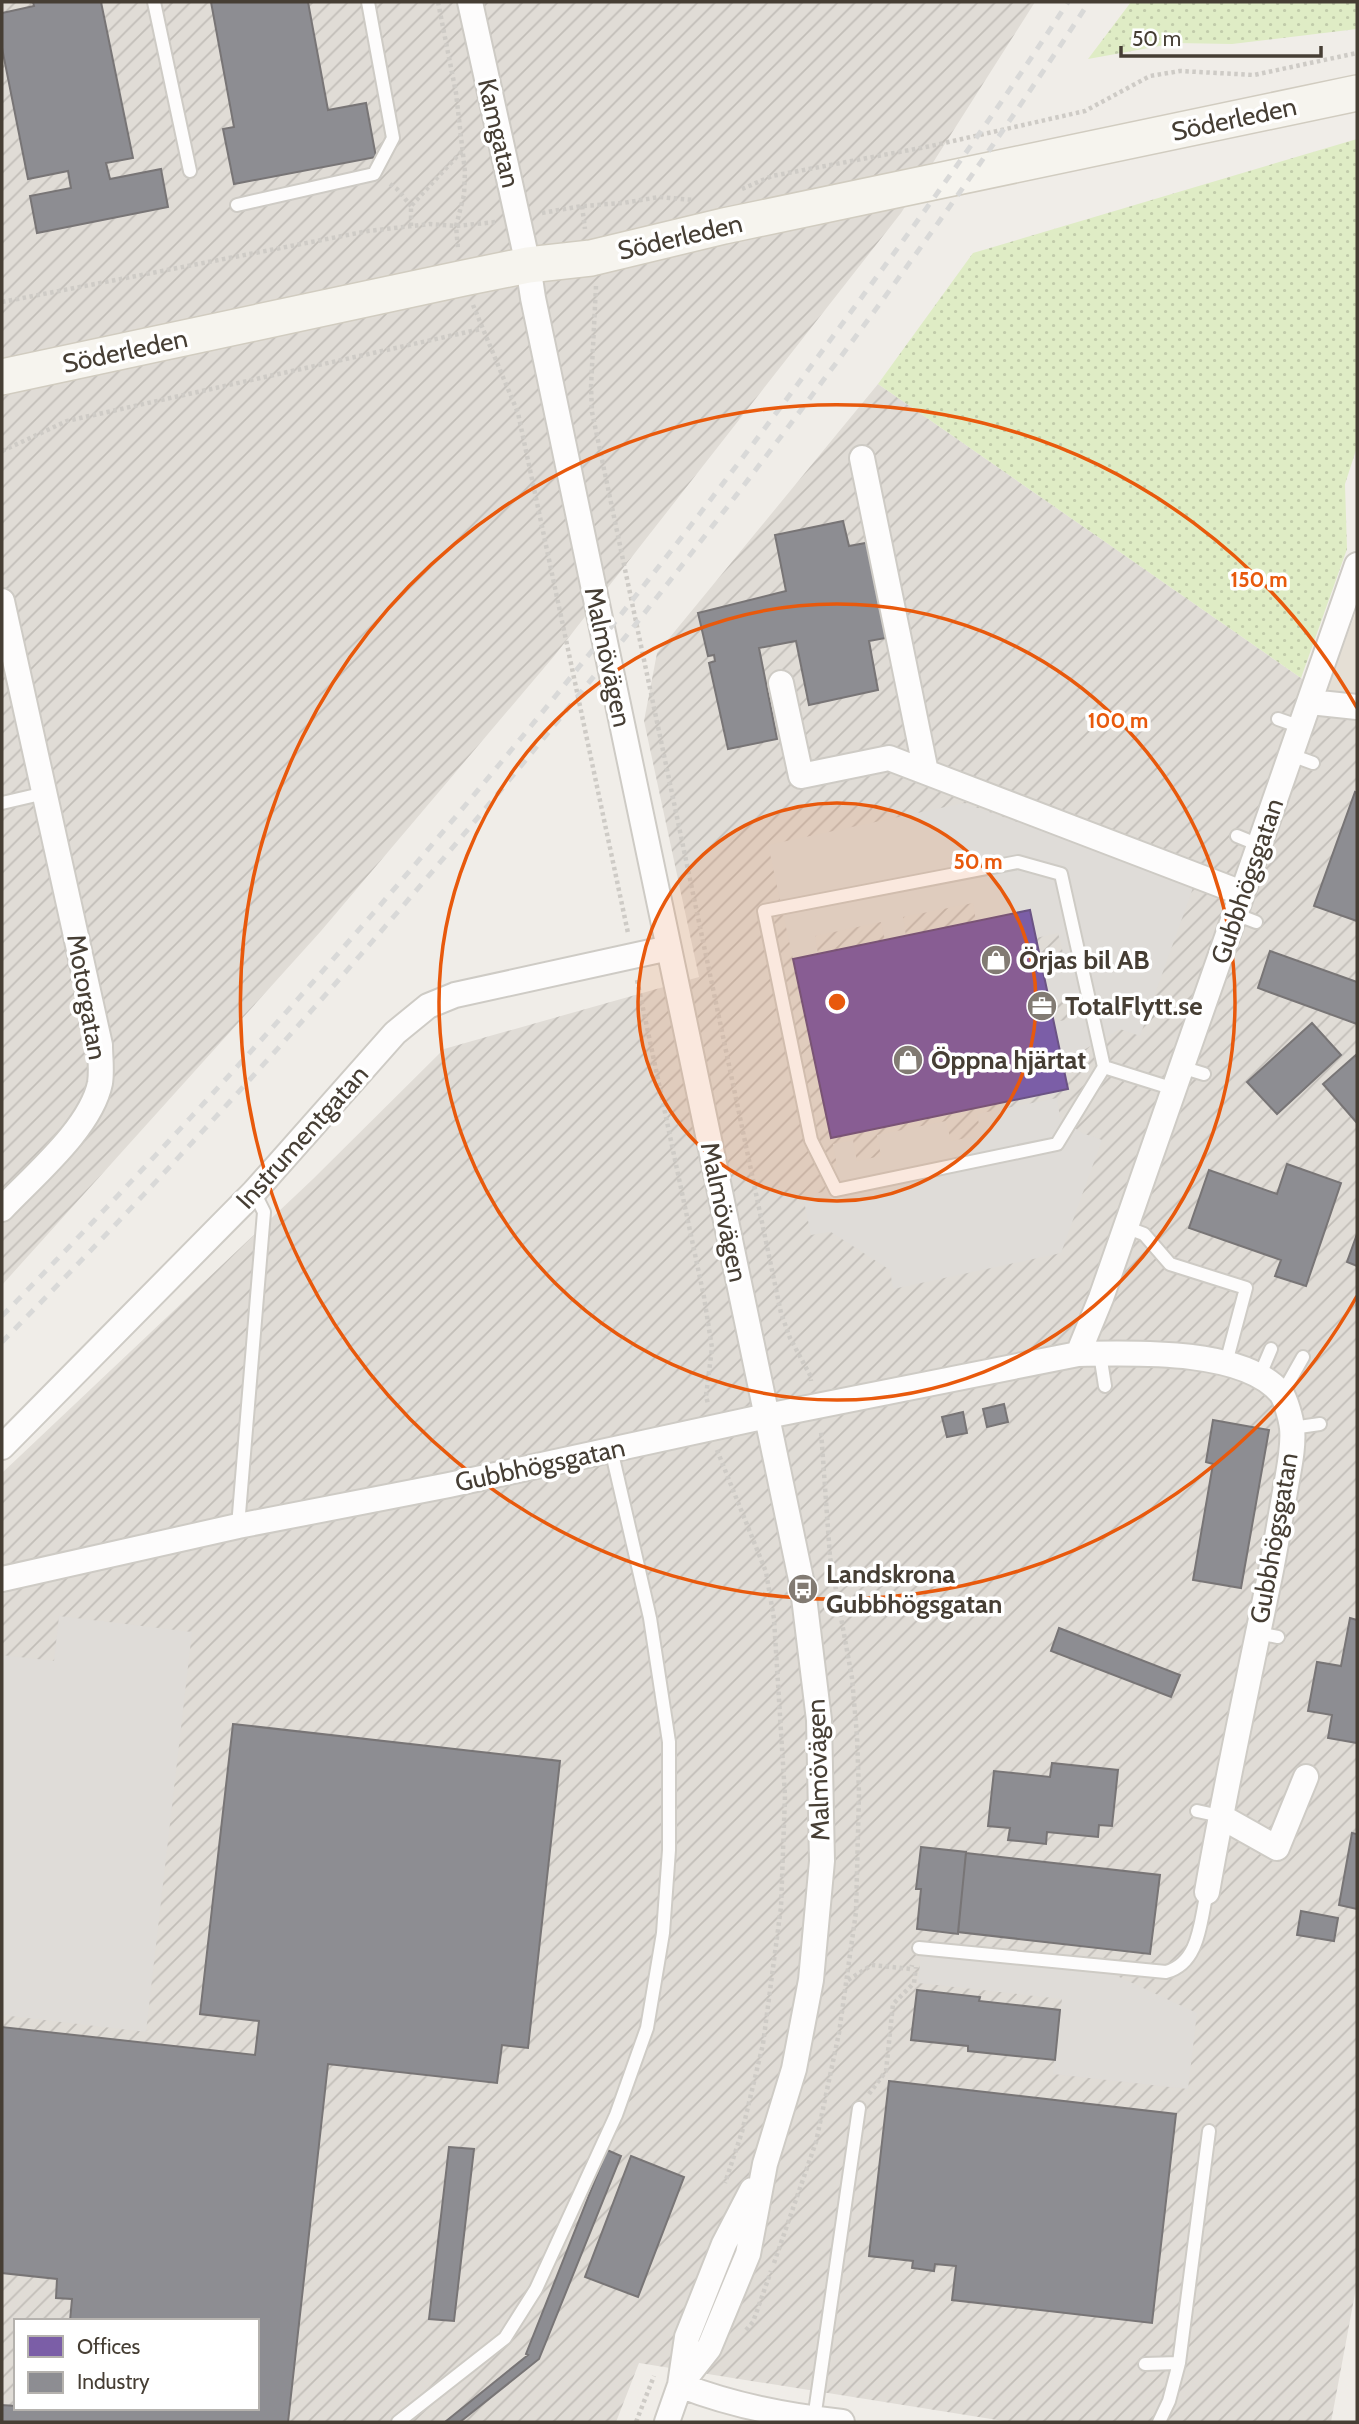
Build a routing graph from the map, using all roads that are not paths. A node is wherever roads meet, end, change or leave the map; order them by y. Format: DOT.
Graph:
graph roads {
  1 [pos="154,2"];
  2 [pos="368,2"];
  3 [pos="470,2"];
  4 [pos="1357,93"];
  5 [pos="190,171"];
  6 [pos="237,205"];
  7 [pos="528,265"];
  8 [pos="2,377"];
  9 [pos="862,458"];
  10 [pos="1357,565"];
  11 [pos="2,601"];
  12 [pos="781,683"];
  13 [pos="1310,702"];
  14 [pos="1357,707"];
  15 [pos="926,772"];
  16 [pos="45,793"];
  17 [pos="2,803"];
  18 [pos="1244,910"];
  19 [pos="669,948"];
  20 [pos="1104,1067"];
  21 [pos="1186,1077"];
  22 [pos="254,1192"];
  23 [pos="2,1209"];
  24 [pos="1125,1227"];
  25 [pos="1271,1349"];
  26 [pos="1089,1354"];
  27 [pos="1303,1357"];
  28 [pos="1226,1363"];
  29 [pos="1259,1377"];
  30 [pos="1105,1386"];
  31 [pos="1282,1394"];
  32 [pos="767,1416"];
  33 [pos="1320,1424"];
  34 [pos="1292,1428"];
  35 [pos="2,1447"];
  36 [pos="611,1449"];
  37 [pos="238,1526"];
  38 [pos="2,1579"];
  39 [pos="1306,1777"];
  40 [pos="1209,1813"];
  41 [pos="1207,1892"];
  42 [pos="919,1948"];
  43 [pos="859,2108"];
  44 [pos="1209,2131"];
  45 [pos="1179,2363"];
  46 [pos="1145,2364"];
  47 [pos="680,2385"];
  48 [pos="814,2419"];
  49 [pos="398,2422"];
  50 [pos="667,2422"];
  51 [pos="842,2422"];
  52 [pos="1159,2422"];
  1 -- 5 [label="lane"];
  2 -- 6 [label="lane"];
  3 -- 7 [label="street, Kamgatan"];
  4 -- 7 [label="street, Söderleden"];
  7 -- 8 [label="street, Söderleden"];
  7 -- 19 [label="street, Malmövägen"];
  9 -- 15 [label="street"];
  10 -- 13 [label="street, Gubbhögsgatan"];
  11 -- 16 [label="street, Motorgatan"];
  12 -- 15 [label="street"];
  13 -- 14 [label="street"];
  13 -- 18 [label="street, Gubbhögsgatan"];
  15 -- 18 [label="street"];
  16 -- 17 [label="lane"];
  16 -- 23 [label="street, Motorgatan"];
  18 -- 21 [label="street, Gubbhögsgatan"];
  19 -- 22 [label="street, Instrumentgatan"];
  19 -- 32 [label="street, Malmövägen"];
  20 -- 20 [label="lane"];
  20 -- 21 [label="lane"];
  21 -- 24 [label="street, Gubbhögsgatan"];
  22 -- 35 [label="street, Instrumentgatan"];
  22 -- 37 [label="lane"];
  24 -- 26 [label="street, Gubbhögsgatan"];
  24 -- 28 [label="lane"];
  25 -- 29 [label="lane"];
  26 -- 28 [label="street, Gubbhögsgatan"];
  26 -- 30 [label="lane"];
  26 -- 32 [label="street, Gubbhögsgatan"];
  27 -- 31 [label="lane"];
  28 -- 29 [label="street, Gubbhögsgatan"];
  29 -- 31 [label="street, Gubbhögsgatan"];
  31 -- 34 [label="street, Gubbhögsgatan"];
  32 -- 36 [label="street, Gubbhögsgatan"];
  32 -- 47 [label="street, Malmövägen"];
  33 -- 34 [label="lane"];
  34 -- 40 [label="street, Gubbhögsgatan"];
  36 -- 37 [label="street, Gubbhögsgatan"];
  36 -- 49 [label="lane"];
  37 -- 38 [label="street, Gubbhögsgatan"];
  39 -- 40 [label="street"];
  40 -- 41 [label="street, Gubbhögsgatan"];
  41 -- 42 [label="lane"];
  43 -- 48 [label="lane"];
  44 -- 45 [label="lane"];
  45 -- 46 [label="lane"];
  45 -- 52 [label="lane"];
  47 -- 48 [label="street"];
  47 -- 50 [label="street, Malmövägen"];
  48 -- 51 [label="street"];
}
